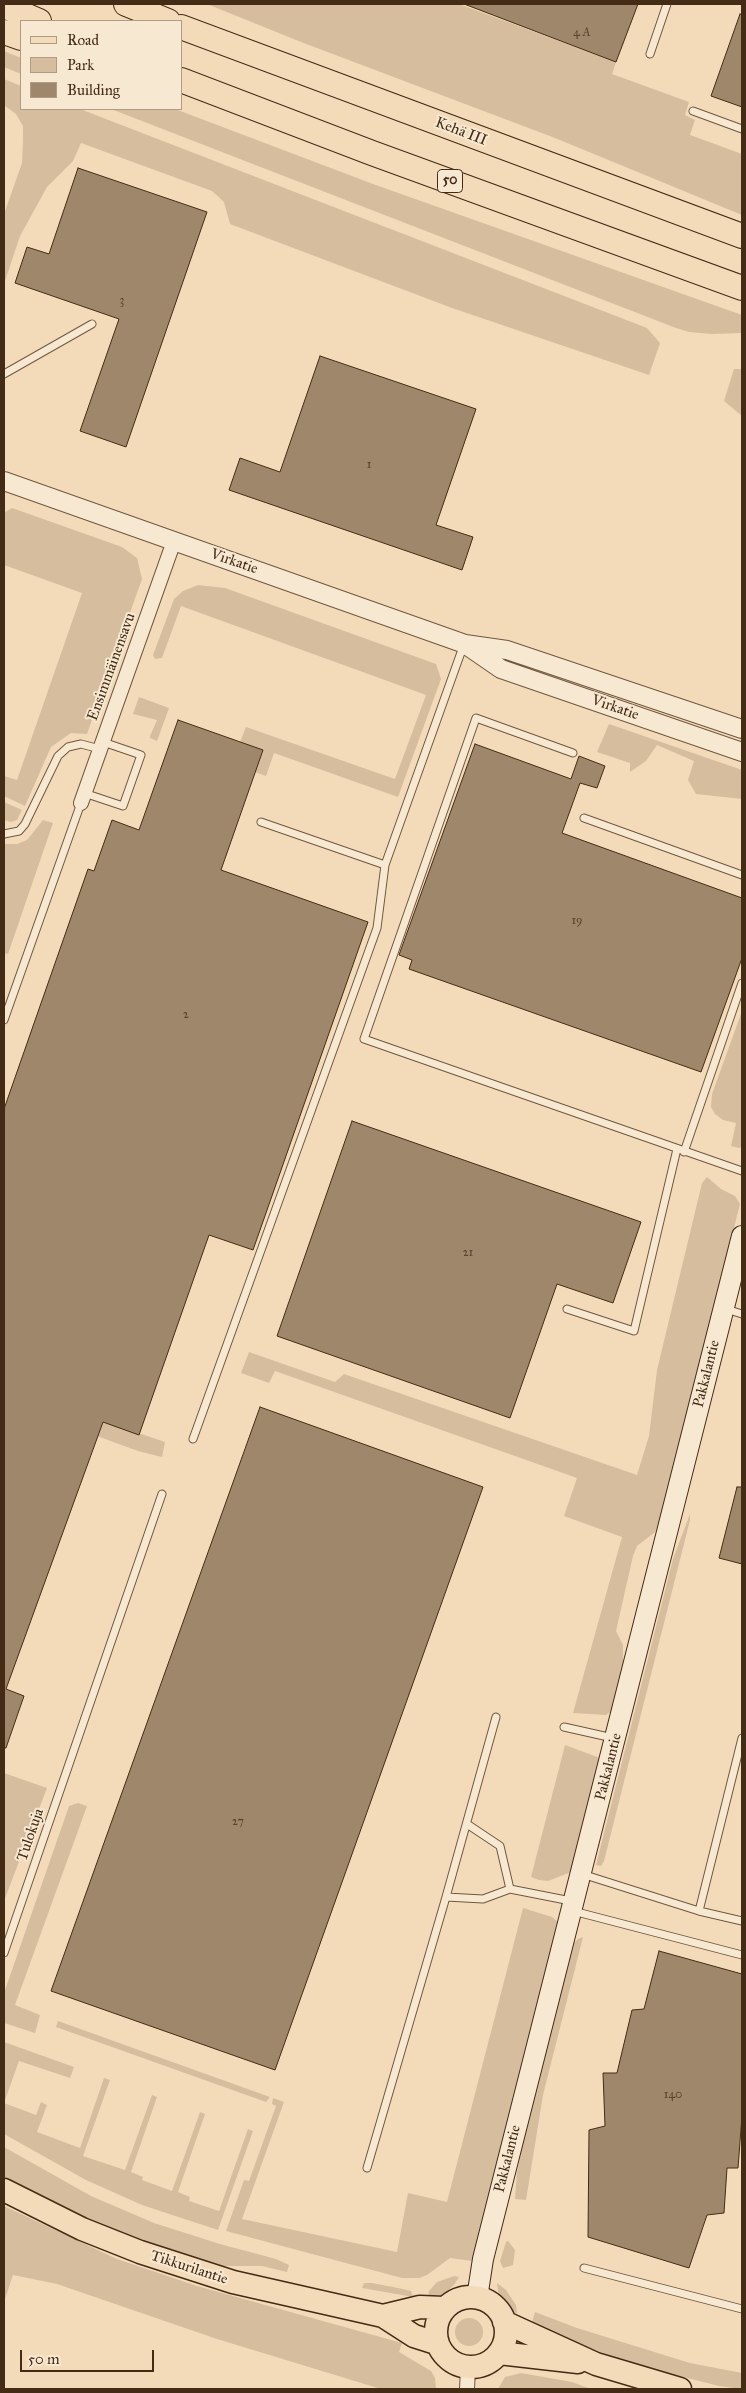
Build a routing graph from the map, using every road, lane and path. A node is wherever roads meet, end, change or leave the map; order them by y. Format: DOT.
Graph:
graph roads {
  1 [pos="126,4"];
  2 [pos="667,4"];
  3 [pos="4,6"];
  4 [pos="37,20"];
  5 [pos="166,20"];
  6 [pos="182,27"];
  7 [pos="4,32"];
  8 [pos="20,38"];
  9 [pos="650,54"];
  10 [pos="182,80"];
  11 [pos="692,111"];
  12 [pos="742,129"];
  13 [pos="742,236"];
  14 [pos="742,288"];
  15 [pos="92,324"];
  16 [pos="4,374"];
  17 [pos="4,482"];
  18 [pos="174,542"];
  19 [pos="464,644"];
  20 [pos="742,729"];
  21 [pos="101,745"];
  22 [pos="742,752"];
  23 [pos="573,753"];
  24 [pos="82,798"];
  25 [pos="584,818"];
  26 [pos="261,822"];
  27 [pos="4,834"];
  28 [pos="385,865"];
  29 [pos="742,875"];
  30 [pos="742,983"];
  31 [pos="4,1020"];
  32 [pos="681,1150"];
  33 [pos="742,1171"];
  34 [pos="742,1236"];
  35 [pos="567,1308"];
  36 [pos="733,1311"];
  37 [pos="193,1438"];
  38 [pos="162,1494"];
  39 [pos="496,1717"];
  40 [pos="564,1726"];
  41 [pos="742,1738"];
  42 [pos="616,1739"];
  43 [pos="466,1824"];
  44 [pos="581,1874"];
  45 [pos="510,1889"];
  46 [pos="446,1897"];
  47 [pos="573,1906"];
  48 [pos="699,1911"];
  49 [pos="742,1921"];
  50 [pos="4,1953"];
  51 [pos="742,1955"];
  52 [pos="366,2168"];
  53 [pos="4,2190"];
  54 [pos="584,2268"];
  55 [pos="477,2298"];
  56 [pos="444,2308"];
  57 [pos="742,2309"];
  58 [pos="383,2316"];
  59 [pos="504,2322"];
  60 [pos="436,2342"];
  61 [pos="499,2354"];
  62 [pos="596,2364"];
  63 [pos="467,2379"];
  64 [pos="680,2389"];
  1 -- 5 [label="highway"];
  2 -- 9 [label="lane"];
  3 -- 4 [label="highway"];
  6 -- 13 [label="highway, Kehä III"];
  7 -- 8 [label="highway"];
  10 -- 14 [label="highway, 50"];
  11 -- 12 [label="lane"];
  15 -- 16 [label="lane"];
  17 -- 18 [label="street, Virkatie"];
  18 -- 19 [label="street, Virkatie"];
  18 -- 21 [label="street, Ensimmäinensavu"];
  19 -- 20 [label="street, Virkatie"];
  19 -- 22 [label="street, Virkatie"];
  19 -- 28 [label="lane"];
  21 -- 24 [label="street, Ensimmäinensavu"];
  21 -- 24 [label="lane"];
  21 -- 27 [label="lane"];
  23 -- 32 [label="lane"];
  24 -- 31 [label="lane"];
  25 -- 29 [label="lane"];
  26 -- 28 [label="lane"];
  28 -- 37 [label="lane"];
  30 -- 32 [label="lane"];
  32 -- 33 [label="lane"];
  32 -- 35 [label="lane"];
  34 -- 36 [label="main road, Pakkalantie"];
  36 -- 42 [label="main road, Pakkalantie"];
  38 -- 50 [label="lane, Tulokuja"];
  39 -- 43 [label="lane"];
  40 -- 42 [label="lane"];
  41 -- 48 [label="lane"];
  42 -- 44 [label="main road, Pakkalantie"];
  43 -- 45 [label="lane"];
  43 -- 46 [label="lane"];
  44 -- 47 [label="main road, Pakkalantie"];
  44 -- 48 [label="lane"];
  45 -- 46 [label="lane"];
  45 -- 47 [label="lane"];
  46 -- 52 [label="lane"];
  47 -- 51 [label="lane"];
  47 -- 55 [label="main road, Pakkalantie"];
  48 -- 49 [label="lane"];
  53 -- 58 [label="main road, Tikkurilantie"];
  54 -- 57 [label="lane"];
  55 -- 56 [label="main road"];
  55 -- 59 [label="main road"];
  56 -- 58 [label="main road, Tikkurilantie"];
  56 -- 60 [label="main road"];
  58 -- 60 [label="main road, Tikkurilantie"];
  59 -- 61 [label="main road"];
  59 -- 62 [label="main road"];
  60 -- 63 [label="main road"];
  61 -- 62 [label="main road"];
  61 -- 63 [label="main road"];
  62 -- 64 [label="main road"];
}
